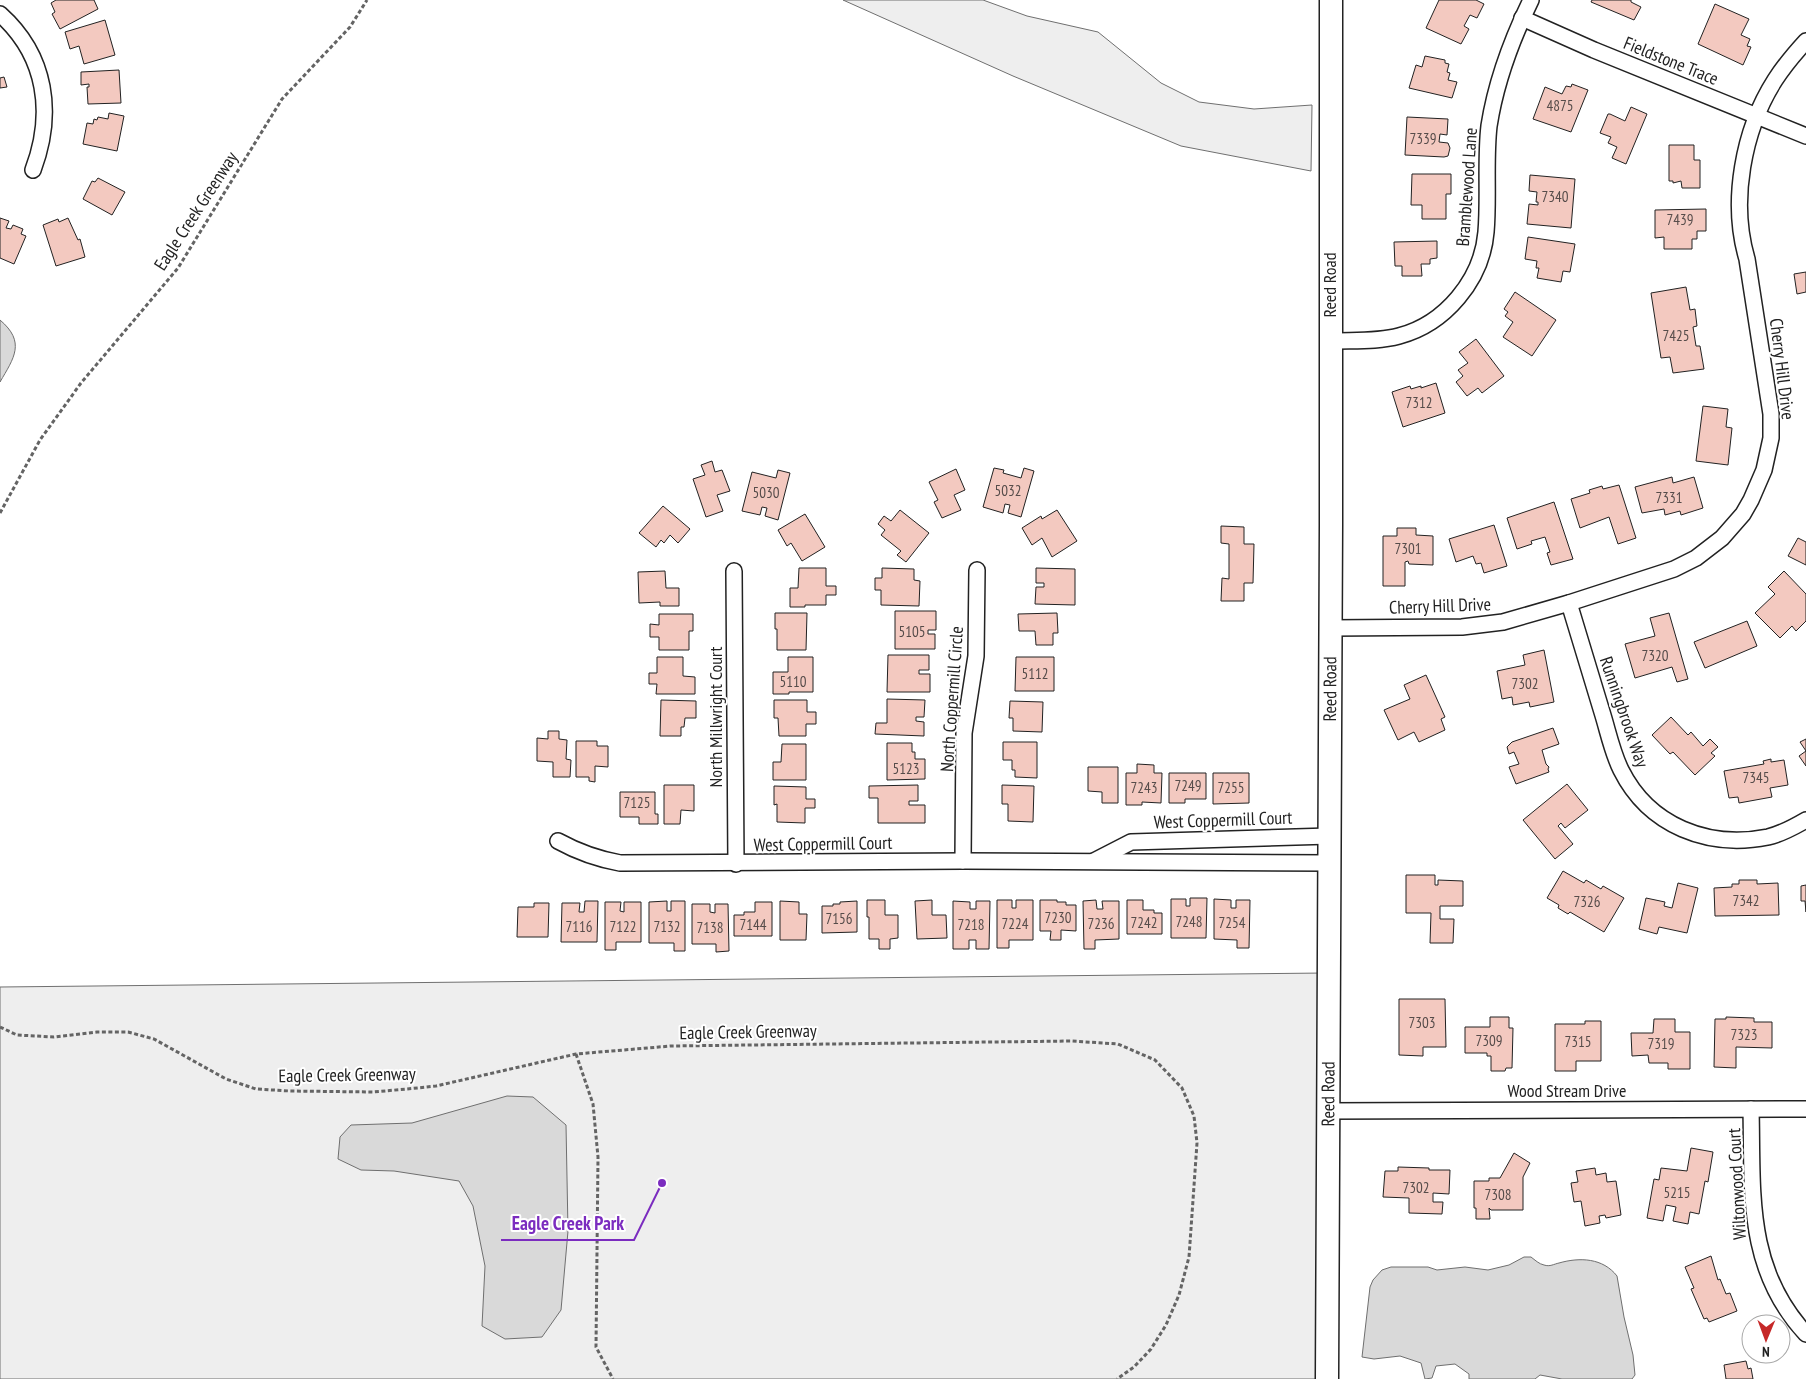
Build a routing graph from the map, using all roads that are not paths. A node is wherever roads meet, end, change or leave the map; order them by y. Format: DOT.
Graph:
graph roads {
  1 [pos="3,0"];
  2 [pos="1330,0"];
  3 [pos="1531,0"];
  4 [pos="0,4"];
  5 [pos="0,14"];
  6 [pos="1522,18"];
  7 [pos="1806,41"];
  8 [pos="1756,116"];
  9 [pos="1806,136"];
  10 [pos="33,170"];
  11 [pos="1331,341"];
  12 [pos="977,570"];
  13 [pos="734,571"];
  14 [pos="1569,603"];
  15 [pos="1331,628"];
  16 [pos="1806,820"];
  17 [pos="1330,836"];
  18 [pos="558,841"];
  19 [pos="963,862"];
  20 [pos="1092,862"];
  21 [pos="1330,863"];
  22 [pos="736,864"];
  23 [pos="1751,1109"];
  24 [pos="1806,1109"];
  25 [pos="1328,1111"];
  26 [pos="1806,1334"];
  27 [pos="1327,1379"];
  1 -- 4 [label="street"];
  2 -- 11 [label="main road, Reed Road"];
  3 -- 6 [label="street, Bramblewood Lane"];
  5 -- 10 [label="street"];
  6 -- 8 [label="street, Fieldstone Trace"];
  6 -- 11 [label="street, Bramblewood Lane"];
  7 -- 8 [label="street, Cherry Hill Drive"];
  8 -- 9 [label="street, Fieldstone Trace"];
  8 -- 14 [label="street, Cherry Hill Drive"];
  11 -- 15 [label="main road, Reed Road"];
  12 -- 19 [label="street, North Coppermill Circle"];
  13 -- 22 [label="street, North Millwright Court"];
  14 -- 15 [label="street, Cherry Hill Drive"];
  14 -- 16 [label="street, Runningbrook Way"];
  15 -- 17 [label="main road, Reed Road"];
  17 -- 20 [label="street, West Coppermill Court"];
  17 -- 21 [label="main road, Reed Road"];
  18 -- 22 [label="street, West Coppermill Court"];
  19 -- 20 [label="street, West Coppermill Court"];
  19 -- 22 [label="street, West Coppermill Court"];
  20 -- 21 [label="street, West Coppermill Court"];
  21 -- 25 [label="main road, Reed Road"];
  23 -- 24 [label="street, Wood Stream Drive"];
  23 -- 25 [label="street, Wood Stream Drive"];
  23 -- 26 [label="street, Wiltonwood Court"];
  25 -- 27 [label="main road, Reed Road"];
}
